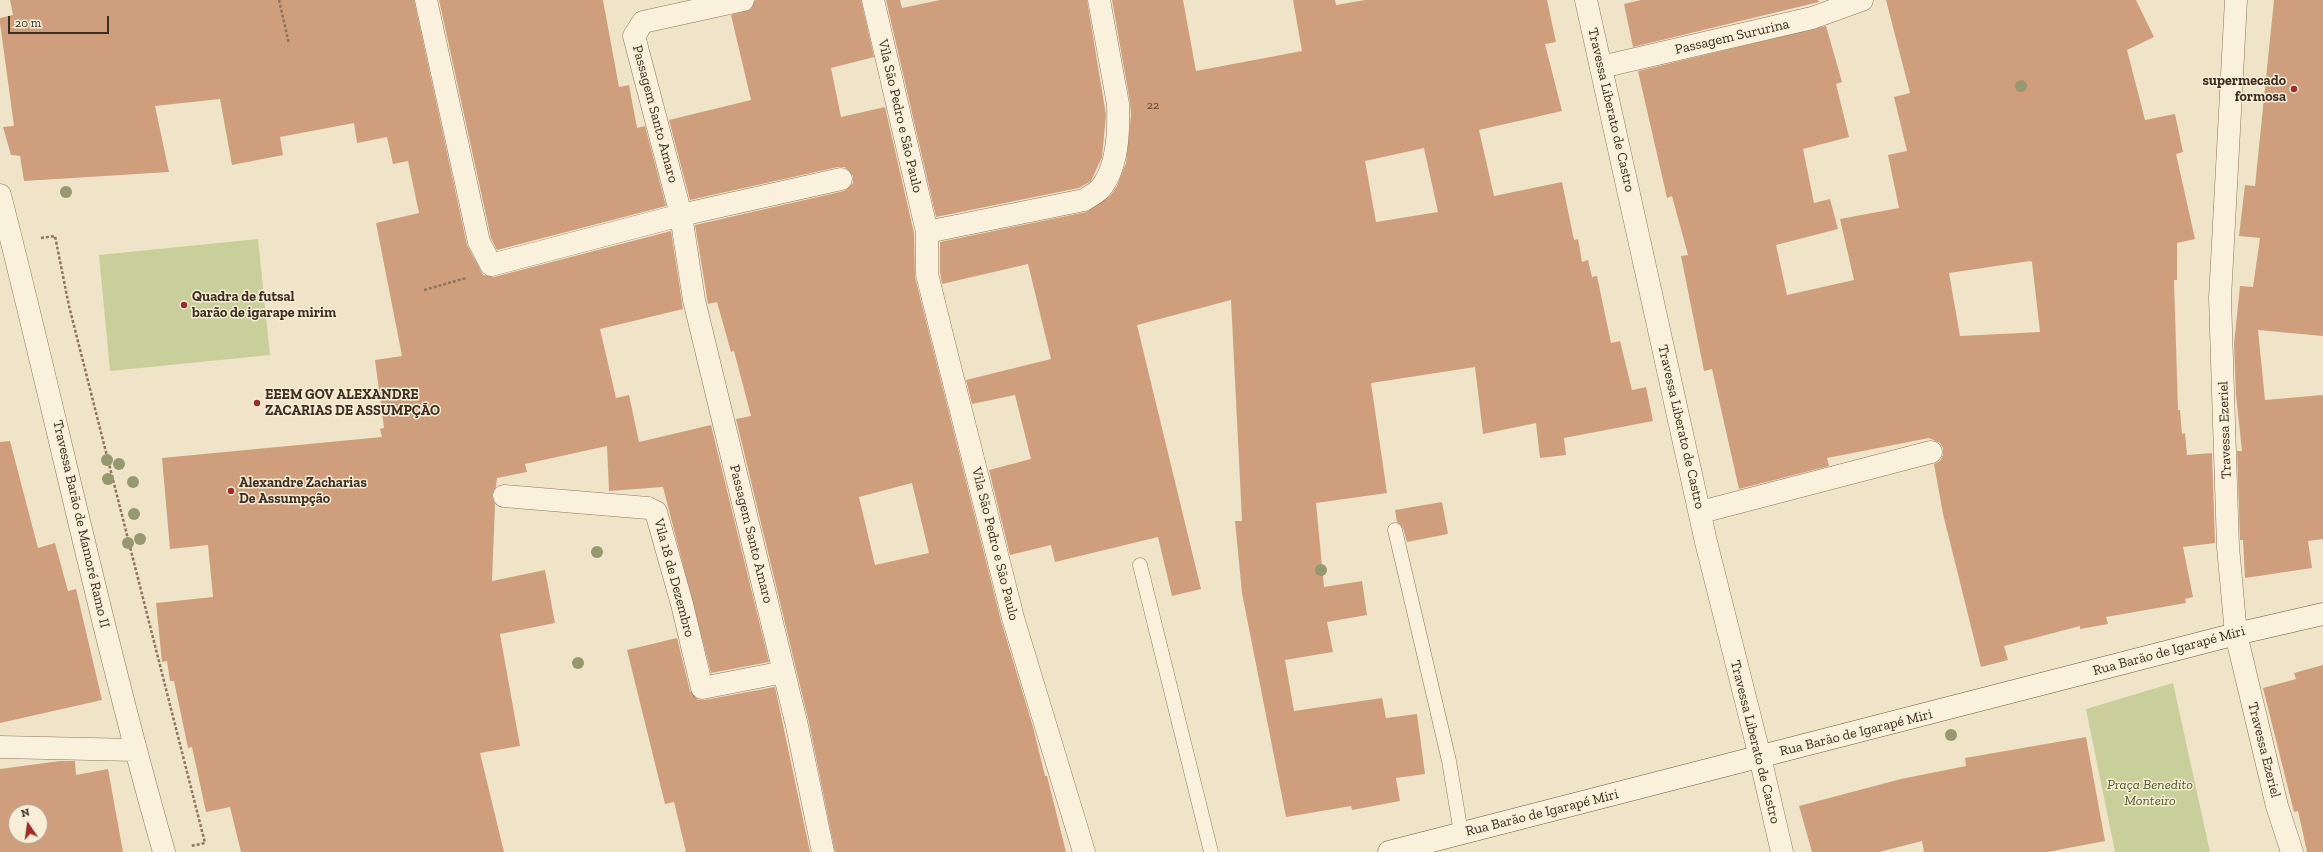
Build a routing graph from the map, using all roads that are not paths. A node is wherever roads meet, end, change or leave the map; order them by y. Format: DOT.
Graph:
graph roads {
  1 [pos="426,0"];
  2 [pos="743,0"];
  3 [pos="873,0"];
  4 [pos="1099,0"];
  5 [pos="1586,0"];
  6 [pos="1862,0"];
  7 [pos="2236,0"];
  8 [pos="1601,67"];
  9 [pos="841,179"];
  10 [pos="0,195"];
  11 [pos="681,215"];
  12 [pos="927,232"];
  13 [pos="1931,452"];
  14 [pos="504,496"];
  15 [pos="1701,512"];
  16 [pos="1394,530"];
  17 [pos="1140,565"];
  18 [pos="2323,614"];
  19 [pos="2236,634"];
  20 [pos="784,672"];
  21 [pos="0,747"];
  22 [pos="135,750"];
  23 [pos="1760,757"];
  24 [pos="1460,833"];
  25 [pos="175,850"];
  26 [pos="823,852"];
  27 [pos="1084,852"];
  28 [pos="1211,852"];
  29 [pos="1389,852"];
  30 [pos="1782,852"];
  31 [pos="2292,852"];
  1 -- 11 [label="street"];
  2 -- 11 [label="street, Passagem Santo Amaro"];
  3 -- 12 [label="street, Vila São Pedro e São Paulo"];
  4 -- 12 [label="street"];
  5 -- 8 [label="street, Travessa Liberato de Castro"];
  6 -- 8 [label="street, Passagem Sururina"];
  7 -- 19 [label="street, Travessa Ezeriel"];
  8 -- 15 [label="street, Travessa Liberato de Castro"];
  9 -- 11 [label="street"];
  10 -- 22 [label="street, Travessa Barão de Mamoré Ramo II"];
  11 -- 20 [label="street, Passagem Santo Amaro"];
  12 -- 27 [label="street, Vila São Pedro e São Paulo"];
  13 -- 15 [label="street"];
  14 -- 20 [label="street, Vila 18 de Dezembro"];
  15 -- 23 [label="street, Travessa Liberato de Castro"];
  16 -- 24 [label="lane"];
  17 -- 28 [label="lane"];
  18 -- 19 [label="street, Rua Barão de Igarapé Miri"];
  19 -- 23 [label="street, Rua Barão de Igarapé Miri"];
  19 -- 31 [label="street, Travessa Ezeriel"];
  20 -- 26 [label="street, Passagem Santo Amaro"];
  21 -- 22 [label="street"];
  22 -- 25 [label="street, Travessa Barão de Mamoré Ramo II"];
  23 -- 24 [label="street, Rua Barão de Igarapé Miri"];
  23 -- 30 [label="street, Travessa Liberato de Castro"];
  24 -- 29 [label="street, Rua Barão de Igarapé Miri"];
}
